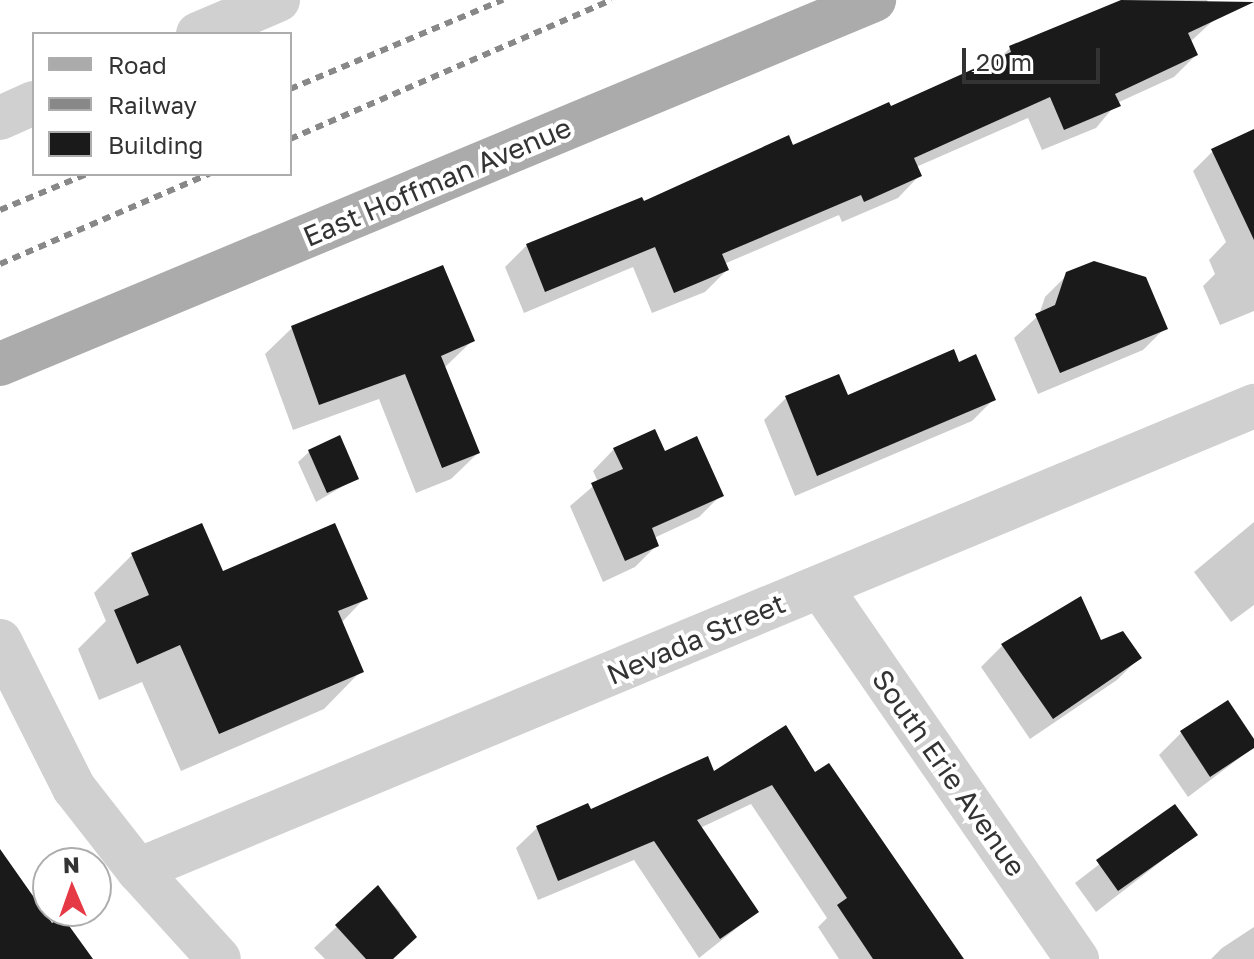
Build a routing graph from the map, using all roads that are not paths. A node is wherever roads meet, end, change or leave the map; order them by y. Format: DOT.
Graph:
graph roads {
  1 [pos="874,0"];
  2 [pos="259,3"];
  3 [pos="202,32"];
  4 [pos="32,104"];
  5 [pos="0,118"];
  6 [pos="0,364"];
  7 [pos="1254,406"];
  8 [pos="821,588"];
  9 [pos="0,641"];
  10 [pos="138,870"];
  11 [pos="219,959"];
  12 [pos="1077,959"];
  1 -- 6 [label="main road, East Hoffman Avenue"];
  2 -- 3 [label="street"];
  4 -- 5 [label="street"];
  7 -- 8 [label="street, Nevada Street"];
  8 -- 10 [label="street, Nevada Street"];
  8 -- 12 [label="street, South Erie Avenue"];
  9 -- 10 [label="street"];
  10 -- 11 [label="street"];
}
